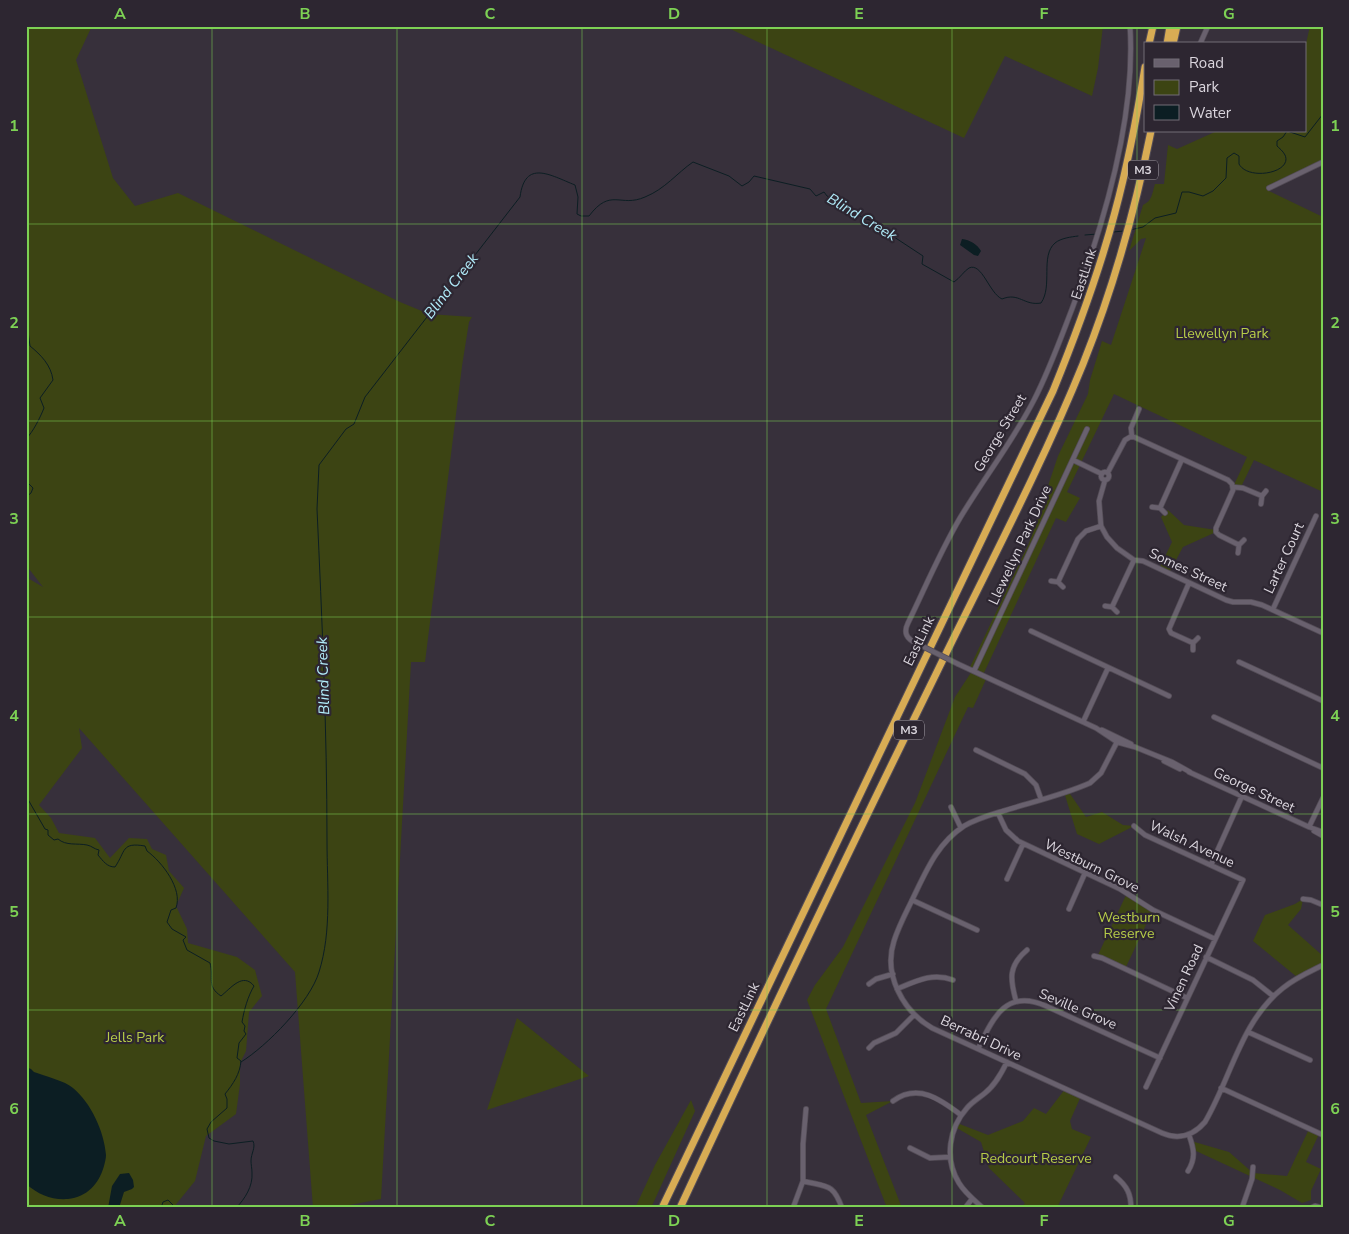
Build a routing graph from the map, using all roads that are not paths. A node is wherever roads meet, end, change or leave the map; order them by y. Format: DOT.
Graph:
graph roads {
  1 [pos="1130,26"];
  2 [pos="1148,26"];
  3 [pos="1152,26"];
  4 [pos="1170,26"];
  5 [pos="1177,26"];
  6 [pos="1208,26"];
  7 [pos="1148,42"];
  8 [pos="1148,42"];
  9 [pos="1167,42"];
  10 [pos="1173,42"];
  11 [pos="1201,42"];
  12 [pos="1144,72"];
  13 [pos="1151,132"];
  14 [pos="1323,162"];
  15 [pos="1269,188"];
  16 [pos="1139,409"];
  17 [pos="1087,429"];
  18 [pos="1132,437"];
  19 [pos="1182,459"];
  20 [pos="1073,460"];
  21 [pos="1108,472"];
  22 [pos="1102,474"];
  23 [pos="1105,480"];
  24 [pos="1233,487"];
  25 [pos="1266,491"];
  26 [pos="1262,496"];
  27 [pos="1261,504"];
  28 [pos="1152,507"];
  29 [pos="1160,508"];
  30 [pos="1165,513"];
  31 [pos="1316,516"];
  32 [pos="1101,526"];
  33 [pos="1244,540"];
  34 [pos="1239,544"];
  35 [pos="1238,553"];
  36 [pos="1134,560"];
  37 [pos="1051,581"];
  38 [pos="1058,582"];
  39 [pos="1189,583"];
  40 [pos="1063,587"];
  41 [pos="1105,606"];
  42 [pos="1112,607"];
  43 [pos="1273,609"];
  44 [pos="1117,612"];
  45 [pos="1031,631"];
  46 [pos="1323,633"];
  47 [pos="1198,638"];
  48 [pos="1193,643"];
  49 [pos="1193,650"];
  50 [pos="1239,662"];
  51 [pos="1108,668"];
  52 [pos="974,671"];
  53 [pos="1169,696"];
  54 [pos="1323,701"];
  55 [pos="1214,717"];
  56 [pos="1083,722"];
  57 [pos="1116,741"];
  58 [pos="976,750"];
  59 [pos="1323,768"];
  60 [pos="1242,796"];
  61 [pos="1323,798"];
  62 [pos="1041,799"];
  63 [pos="951,807"];
  64 [pos="998,813"];
  65 [pos="1134,826"];
  66 [pos="1309,827"];
  67 [pos="961,828"];
  68 [pos="1323,832"];
  69 [pos="1323,836"];
  70 [pos="1023,844"];
  71 [pos="1210,864"];
  72 [pos="1085,873"];
  73 [pos="1007,879"];
  74 [pos="1242,880"];
  75 [pos="1303,899"];
  76 [pos="912,900"];
  77 [pos="1323,905"];
  78 [pos="1069,909"];
  79 [pos="977,930"];
  80 [pos="1214,939"];
  81 [pos="1027,950"];
  82 [pos="1094,956"];
  83 [pos="1206,957"];
  84 [pos="1322,966"];
  85 [pos="893,974"];
  86 [pos="953,980"];
  87 [pos="869,984"];
  88 [pos="897,989"];
  89 [pos="1273,996"];
  90 [pos="1187,998"];
  91 [pos="1016,1001"];
  92 [pos="914,1015"];
  93 [pos="1248,1032"];
  94 [pos="869,1048"];
  95 [pos="978,1049"];
  96 [pos="1160,1058"];
  97 [pos="1310,1060"];
  98 [pos="1007,1062"];
  99 [pos="1146,1087"];
  100 [pos="1221,1088"];
  101 [pos="892,1101"];
  102 [pos="806,1108"];
  103 [pos="961,1115"];
  104 [pos="1189,1135"];
  105 [pos="1323,1135"];
  106 [pos="910,1148"];
  107 [pos="950,1158"];
  108 [pos="1253,1167"];
  109 [pos="1188,1171"];
  110 [pos="1116,1177"];
  111 [pos="803,1181"];
  112 [pos="972,1199"];
  113 [pos="1311,1200"];
  114 [pos="1312,1207"];
  115 [pos="662,1208"];
  116 [pos="680,1208"];
  117 [pos="794,1208"];
  118 [pos="842,1208"];
  119 [pos="965,1208"];
  120 [pos="983,1208"];
  121 [pos="1131,1208"];
  122 [pos="1242,1208"];
  123 [pos="1322,1208"];
  1 -- 52 [label="street, George Street, bridge"];
  2 -- 7 [label="highway"];
  3 -- 8 [label="highway"];
  4 -- 9 [label="highway"];
  5 -- 10 [label="highway"];
  6 -- 11 [label="street"];
  12 -- 115 [label="highway, EastLink / M3"];
  13 -- 116 [label="highway, EastLink / M3"];
  14 -- 15 [label="street"];
  16 -- 18 [label="street"];
  17 -- 20 [label="street, Llewellyn Park Drive"];
  18 -- 19 [label="street"];
  18 -- 21 [label="street"];
  19 -- 24 [label="street"];
  19 -- 29 [label="street"];
  20 -- 22 [label="street"];
  20 -- 52 [label="street, Llewellyn Park Drive"];
  21 -- 22 [label="street"];
  21 -- 23 [label="street"];
  22 -- 23 [label="street"];
  23 -- 32 [label="street"];
  24 -- 26 [label="street"];
  24 -- 34 [label="street"];
  25 -- 26 [label="street"];
  26 -- 27 [label="street"];
  28 -- 29 [label="street"];
  29 -- 30 [label="street"];
  31 -- 43 [label="street, Larter Court"];
  32 -- 36 [label="street, Somes Street"];
  32 -- 38 [label="street"];
  33 -- 34 [label="street"];
  34 -- 35 [label="street"];
  36 -- 39 [label="street, Somes Street"];
  36 -- 42 [label="street"];
  37 -- 38 [label="street"];
  38 -- 40 [label="street"];
  39 -- 43 [label="street, Somes Street"];
  39 -- 48 [label="street"];
  41 -- 42 [label="street"];
  42 -- 44 [label="street"];
  43 -- 46 [label="street, Somes Street"];
  45 -- 51 [label="street"];
  47 -- 48 [label="street"];
  48 -- 49 [label="street"];
  50 -- 54 [label="street"];
  51 -- 53 [label="street"];
  51 -- 56 [label="street"];
  52 -- 56 [label="street, George Street"];
  55 -- 59 [label="street"];
  56 -- 57 [label="street, George Street"];
  57 -- 60 [label="street, George Street"];
  57 -- 62 [label="street, Berrabri Drive"];
  58 -- 62 [label="street"];
  60 -- 66 [label="street, George Street"];
  60 -- 71 [label="street"];
  61 -- 66 [label="street"];
  62 -- 64 [label="street, Berrabri Drive"];
  63 -- 67 [label="street"];
  64 -- 67 [label="street, Berrabri Drive"];
  64 -- 70 [label="street, Westburn Grove"];
  65 -- 71 [label="street, Walsh Avenue"];
  66 -- 68 [label="street, George Street"];
  66 -- 69 [label="street, George Street"];
  67 -- 76 [label="street, Berrabri Drive"];
  70 -- 72 [label="street, Westburn Grove"];
  70 -- 73 [label="street"];
  71 -- 74 [label="street, Walsh Avenue"];
  72 -- 78 [label="street"];
  72 -- 80 [label="street, Westburn Grove"];
  74 -- 80 [label="street, Vinen Road"];
  75 -- 77 [label="street"];
  76 -- 79 [label="street"];
  76 -- 85 [label="street, Berrabri Drive"];
  80 -- 83 [label="street, Vinen Road"];
  81 -- 91 [label="street"];
  82 -- 90 [label="street"];
  83 -- 89 [label="street"];
  83 -- 90 [label="street, Vinen Road"];
  84 -- 89 [label="street"];
  85 -- 87 [label="street"];
  85 -- 88 [label="street, Berrabri Drive"];
  86 -- 88 [label="street"];
  88 -- 92 [label="street, Berrabri Drive"];
  89 -- 93 [label="street"];
  90 -- 96 [label="street, Vinen Road"];
  91 -- 95 [label="street"];
  91 -- 96 [label="street, Seville Grove"];
  92 -- 94 [label="street"];
  92 -- 95 [label="street, Berrabri Drive"];
  93 -- 97 [label="street"];
  93 -- 100 [label="street"];
  95 -- 98 [label="street, Berrabri Drive"];
  96 -- 99 [label="street, Vinen Road"];
  98 -- 103 [label="street"];
  98 -- 104 [label="street, Berrabri Drive"];
  100 -- 104 [label="street"];
  100 -- 105 [label="street"];
  101 -- 103 [label="street"];
  102 -- 111 [label="street"];
  103 -- 107 [label="street"];
  104 -- 109 [label="street"];
  106 -- 107 [label="street"];
  107 -- 112 [label="street"];
  108 -- 122 [label="street"];
  110 -- 121 [label="street"];
  111 -- 117 [label="street"];
  111 -- 118 [label="street"];
  112 -- 119 [label="street"];
  112 -- 120 [label="street"];
  113 -- 114 [label="street"];
  114 -- 123 [label="street"];
}
